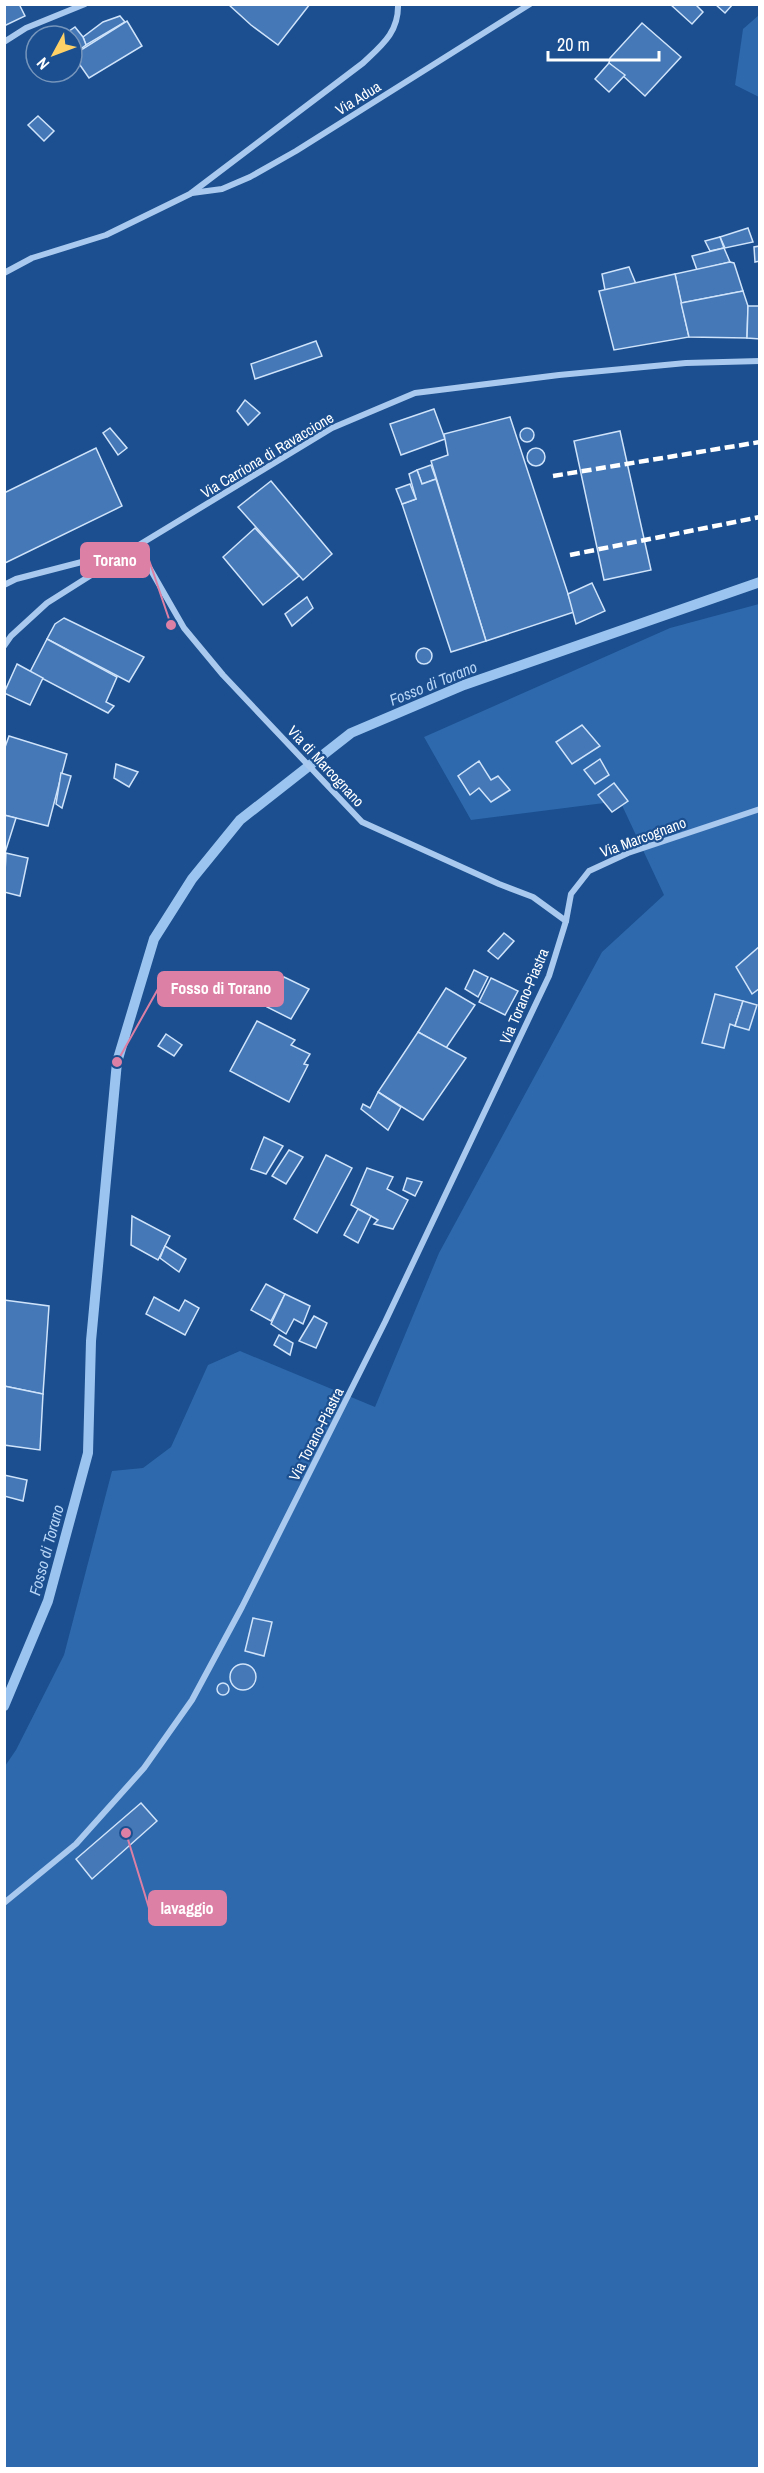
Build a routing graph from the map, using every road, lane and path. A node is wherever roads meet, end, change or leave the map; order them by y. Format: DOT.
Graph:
graph roads {
  1 [pos="85,4"];
  2 [pos="399,4"];
  3 [pos="530,4"];
  4 [pos="4,42"];
  5 [pos="190,194"];
  6 [pos="4,273"];
  7 [pos="759,361"];
  8 [pos="134,548"];
  9 [pos="4,585"];
  10 [pos="4,646"];
  11 [pos="759,809"];
  12 [pos="566,921"];
  13 [pos="4,1903"];
  1 -- 4 [label="street"];
  2 -- 5 [label="street, Via Adua"];
  3 -- 5 [label="street, Via Adua"];
  5 -- 6 [label="street, Via Adua"];
  7 -- 8 [label="street, Via Carriona di Ravaccione"];
  8 -- 9 [label="street"];
  8 -- 10 [label="street, Via Carriona di Ravaccione"];
  8 -- 12 [label="street, Via di Marcognano"];
  11 -- 12 [label="street, Via Marcognano"];
  12 -- 13 [label="street, Via Torano-Piastra"];
}
